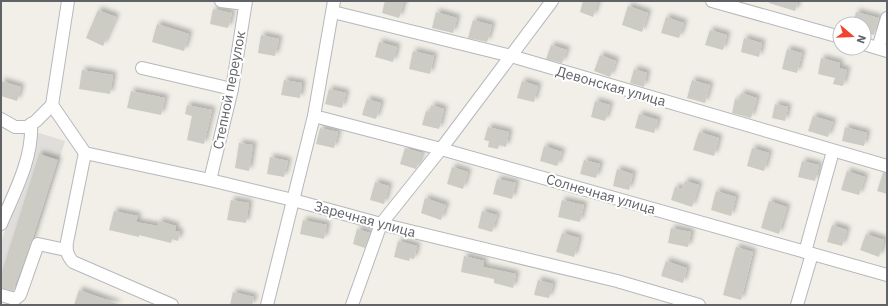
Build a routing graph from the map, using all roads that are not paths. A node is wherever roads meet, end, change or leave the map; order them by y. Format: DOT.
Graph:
graph roads {
  1 [pos="68,1"];
  2 [pos="221,1"];
  3 [pos="552,1"];
  4 [pos="712,1"];
  5 [pos="246,3"];
  6 [pos="334,6"];
  7 [pos="887,18"];
  8 [pos="832,35"];
  9 [pos="872,46"];
  10 [pos="883,49"];
  11 [pos="510,56"];
  12 [pos="142,68"];
  13 [pos="232,89"];
  14 [pos="52,105"];
  15 [pos="314,116"];
  16 [pos="1,119"];
  17 [pos="34,123"];
  18 [pos="441,149"];
  19 [pos="833,151"];
  20 [pos="85,153"];
  21 [pos="887,166"];
  22 [pos="210,180"];
  23 [pos="293,200"];
  24 [pos="1,224"];
  25 [pos="382,224"];
  26 [pos="66,250"];
  27 [pos="808,253"];
  28 [pos="887,275"];
  29 [pos="1,294"];
  30 [pos="172,305"];
  31 [pos="267,305"];
  32 [pos="352,305"];
  33 [pos="699,305"];
  34 [pos="797,305"];
  1 -- 14 [label="street"];
  2 -- 5 [label="street"];
  3 -- 11 [label="street"];
  4 -- 8 [label="street"];
  5 -- 13 [label="street, Степной переулок"];
  6 -- 11 [label="street, Девонская улица"];
  6 -- 15 [label="street"];
  7 -- 10 [label="street"];
  9 -- 10 [label="street"];
  11 -- 18 [label="street"];
  11 -- 19 [label="street, Девонская улица"];
  12 -- 13 [label="street"];
  13 -- 22 [label="street, Степной переулок"];
  14 -- 17 [label="street"];
  14 -- 20 [label="street"];
  15 -- 18 [label="street, Солнечная улица"];
  15 -- 23 [label="street"];
  16 -- 17 [label="street"];
  17 -- 24 [label="street"];
  18 -- 25 [label="street"];
  18 -- 27 [label="street, Солнечная улица"];
  19 -- 21 [label="street, Девонская улица"];
  19 -- 27 [label="street"];
  20 -- 22 [label="street, Заречная улица"];
  20 -- 26 [label="street"];
  22 -- 23 [label="street, Заречная улица"];
  23 -- 25 [label="street, Заречная улица"];
  23 -- 31 [label="street"];
  25 -- 32 [label="street"];
  25 -- 33 [label="street, Заречная улица"];
  26 -- 29 [label="street"];
  26 -- 30 [label="street"];
  27 -- 28 [label="street, Солнечная улица"];
  27 -- 34 [label="street"];
}
